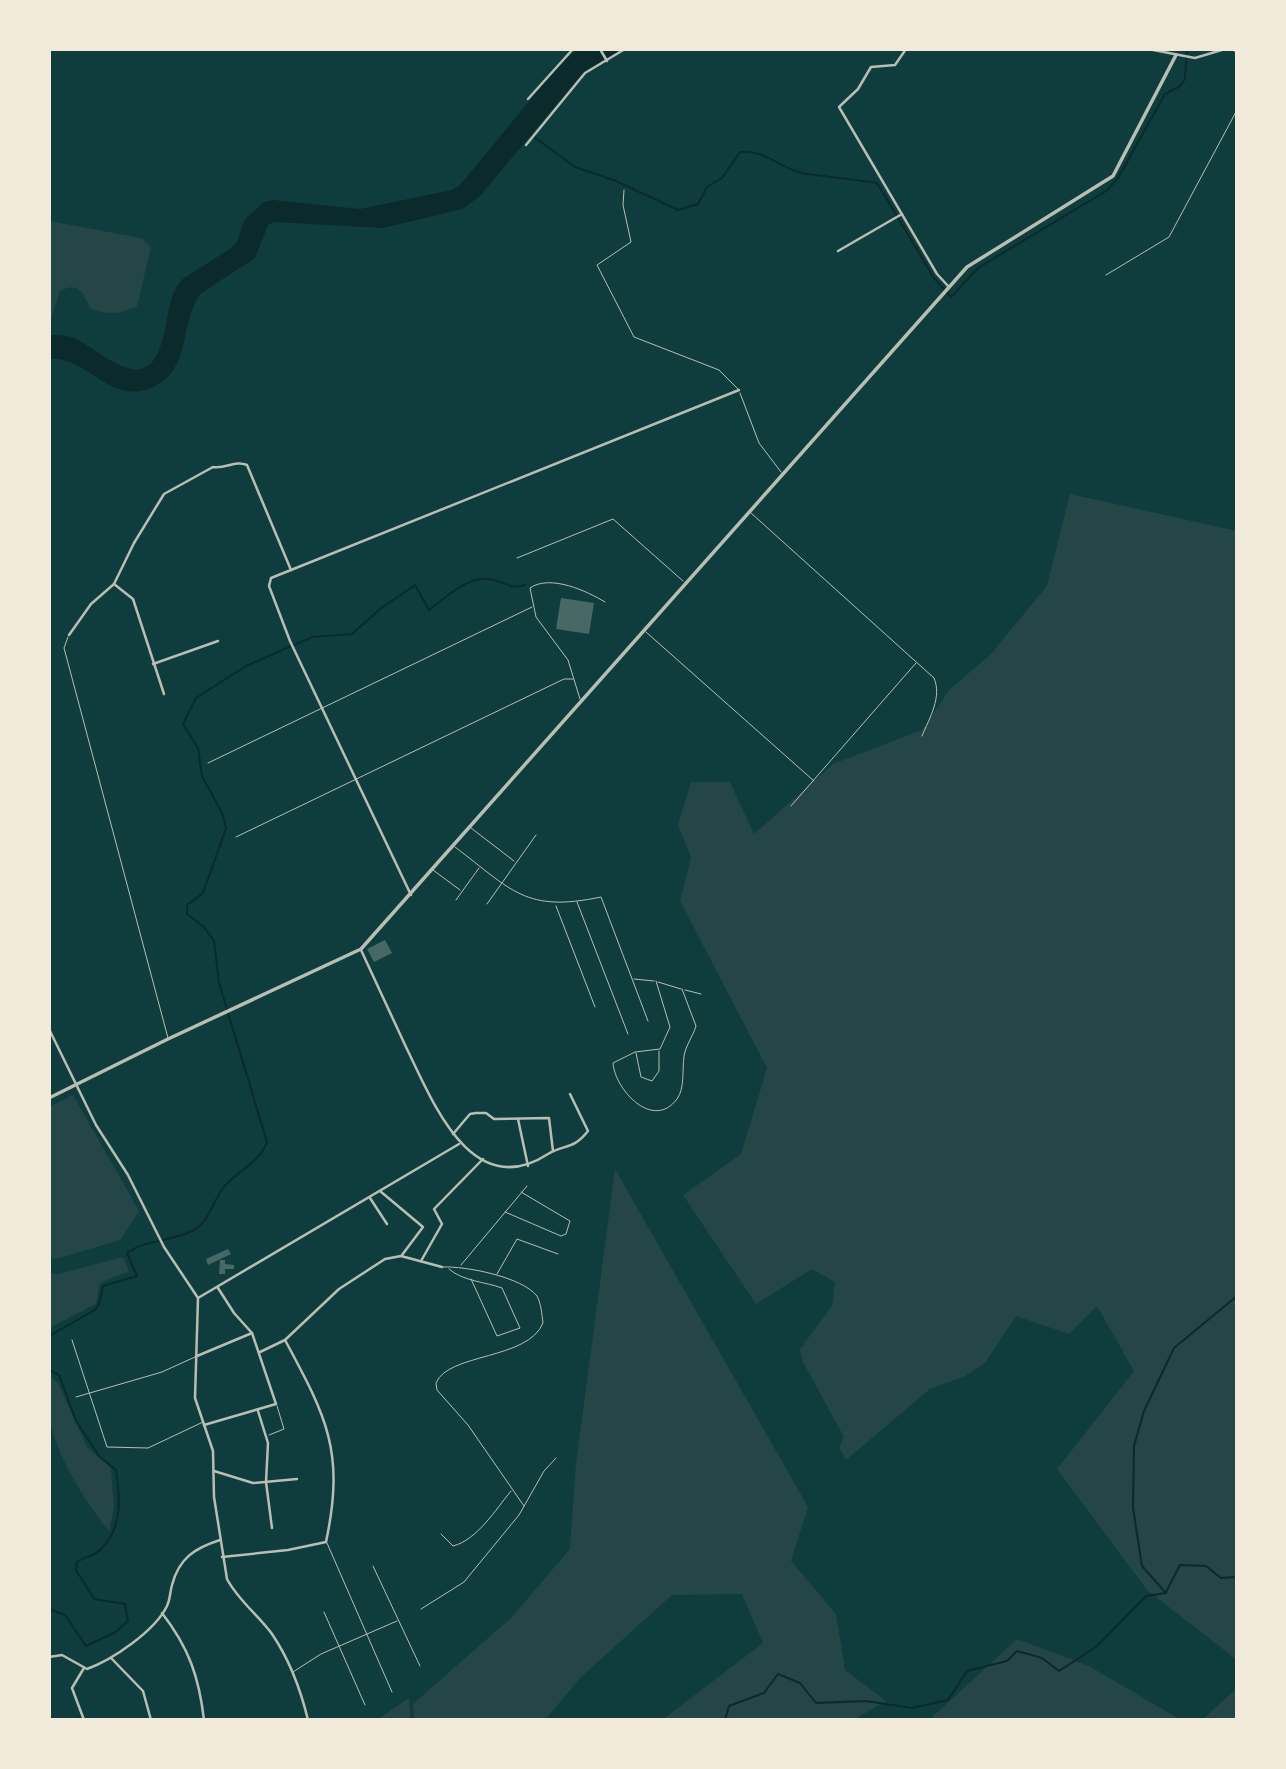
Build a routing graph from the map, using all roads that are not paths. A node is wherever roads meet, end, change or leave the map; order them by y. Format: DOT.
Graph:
graph roads {
  1 [pos="573,49"];
  2 [pos="600,49"];
  3 [pos="625,49"];
  4 [pos="906,49"];
  5 [pos="1147,49"];
  6 [pos="1173,49"];
  7 [pos="1225,49"];
  8 [pos="1233,49"];
  9 [pos="1154,50"];
  10 [pos="1237,52"];
  11 [pos="1174,54"];
  12 [pos="607,61"];
  13 [pos="528,99"];
  14 [pos="1237,110"];
  15 [pos="526,145"];
  16 [pos="624,190"];
  17 [pos="899,216"];
  18 [pos="838,251"];
  19 [pos="1106,275"];
  20 [pos="949,287"];
  21 [pos="739,390"];
  22 [pos="782,473"];
  23 [pos="749,512"];
  24 [pos="517,558"];
  25 [pos="291,569"];
  26 [pos="686,583"];
  27 [pos="114,584"];
  28 [pos="606,602"];
  29 [pos="532,607"];
  30 [pos="645,631"];
  31 [pos="69,635"];
  32 [pos="218,641"];
  33 [pos="917,661"];
  34 [pos="153,664"];
  35 [pos="573,679"];
  36 [pos="164,694"];
  37 [pos="581,701"];
  38 [pos="321,709"];
  39 [pos="922,736"];
  40 [pos="208,763"];
  41 [pos="356,780"];
  42 [pos="814,781"];
  43 [pos="791,806"];
  44 [pos="470,827"];
  45 [pos="536,835"];
  46 [pos="236,837"];
  47 [pos="453,845"];
  48 [pos="516,862"];
  49 [pos="480,866"];
  50 [pos="432,869"];
  51 [pos="502,883"];
  52 [pos="462,892"];
  53 [pos="411,895"];
  54 [pos="456,900"];
  55 [pos="577,902"];
  56 [pos="487,904"];
  57 [pos="555,904"];
  58 [pos="361,949"];
  59 [pos="632,979"];
  60 [pos="656,981"];
  61 [pos="682,989"];
  62 [pos="701,994"];
  63 [pos="595,1007"];
  64 [pos="648,1021"];
  65 [pos="49,1029"];
  66 [pos="628,1034"];
  67 [pos="168,1039"];
  68 [pos="660,1049"];
  69 [pos="635,1052"];
  70 [pos="77,1086"];
  71 [pos="570,1094"];
  72 [pos="49,1098"];
  73 [pos="518,1119"];
  74 [pos="452,1135"];
  75 [pos="459,1144"];
  76 [pos="553,1151"];
  77 [pos="483,1159"];
  78 [pos="528,1166"];
  79 [pos="527,1186"];
  80 [pos="380,1191"];
  81 [pos="521,1192"];
  82 [pos="369,1198"];
  83 [pos="505,1212"];
  84 [pos="387,1224"];
  85 [pos="558,1254"];
  86 [pos="401,1256"];
  87 [pos="421,1261"];
  88 [pos="442,1267"];
  89 [pos="448,1267"];
  90 [pos="460,1267"];
  91 [pos="496,1276"];
  92 [pos="471,1279"];
  93 [pos="218,1288"];
  94 [pos="198,1298"];
  95 [pos="252,1333"];
  96 [pos="72,1340"];
  97 [pos="285,1340"];
  98 [pos="260,1353"];
  99 [pos="197,1356"];
  100 [pos="91,1393"];
  101 [pos="76,1397"];
  102 [pos="276,1404"];
  103 [pos="258,1410"];
  104 [pos="204,1424"];
  105 [pos="266,1436"];
  106 [pos="556,1458"];
  107 [pos="214,1471"];
  108 [pos="298,1479"];
  109 [pos="266,1482"];
  110 [pos="513,1489"];
  111 [pos="524,1506"];
  112 [pos="272,1528"];
  113 [pos="442,1534"];
  114 [pos="220,1540"];
  115 [pos="326,1542"];
  116 [pos="222,1556"];
  117 [pos="373,1566"];
  118 [pos="421,1609"];
  119 [pos="324,1612"];
  120 [pos="162,1613"];
  121 [pos="397,1621"];
  122 [pos="366,1635"];
  123 [pos="339,1645"];
  124 [pos="49,1657"];
  125 [pos="111,1658"];
  126 [pos="420,1666"];
  127 [pos="84,1668"];
  128 [pos="292,1674"];
  129 [pos="392,1692"];
  130 [pos="365,1704"];
  131 [pos="83,1720"];
  132 [pos="151,1720"];
  133 [pos="204,1720"];
  134 [pos="308,1720"];
  1 -- 13 [label="street"];
  2 -- 12 [label="street"];
  3 -- 12 [label="street"];
  4 -- 17 [label="street"];
  5 -- 9 [label="street"];
  6 -- 11 [label="lane"];
  7 -- 11 [label="street"];
  8 -- 10 [label="street"];
  9 -- 11 [label="street"];
  11 -- 20 [label="street"];
  12 -- 15 [label="street"];
  14 -- 19 [label="lane"];
  16 -- 21 [label="lane"];
  17 -- 18 [label="street"];
  17 -- 20 [label="street"];
  20 -- 22 [label="street"];
  21 -- 22 [label="lane"];
  21 -- 25 [label="street"];
  22 -- 23 [label="street"];
  23 -- 26 [label="street"];
  23 -- 33 [label="lane"];
  24 -- 26 [label="lane"];
  25 -- 27 [label="street"];
  25 -- 38 [label="street"];
  26 -- 30 [label="street"];
  27 -- 31 [label="street"];
  27 -- 34 [label="street"];
  28 -- 29 [label="lane"];
  29 -- 35 [label="lane"];
  29 -- 38 [label="lane"];
  30 -- 37 [label="street"];
  30 -- 42 [label="lane"];
  31 -- 67 [label="lane"];
  32 -- 34 [label="street"];
  33 -- 39 [label="lane"];
  33 -- 42 [label="lane"];
  34 -- 36 [label="street"];
  35 -- 37 [label="lane"];
  35 -- 41 [label="lane"];
  37 -- 44 [label="street"];
  38 -- 40 [label="lane"];
  38 -- 41 [label="street"];
  41 -- 46 [label="lane"];
  41 -- 53 [label="street"];
  42 -- 43 [label="lane"];
  44 -- 47 [label="street"];
  44 -- 48 [label="lane"];
  45 -- 48 [label="lane"];
  47 -- 49 [label="lane"];
  47 -- 50 [label="street"];
  48 -- 51 [label="lane"];
  49 -- 51 [label="lane"];
  49 -- 52 [label="lane"];
  50 -- 52 [label="lane"];
  50 -- 53 [label="street"];
  51 -- 56 [label="lane"];
  51 -- 57 [label="lane"];
  52 -- 54 [label="lane"];
  53 -- 58 [label="street"];
  55 -- 57 [label="lane"];
  55 -- 59 [label="lane"];
  55 -- 66 [label="lane"];
  57 -- 63 [label="lane"];
  58 -- 67 [label="street"];
  58 -- 74 [label="street"];
  59 -- 60 [label="lane"];
  59 -- 64 [label="lane"];
  60 -- 61 [label="lane"];
  60 -- 68 [label="lane"];
  61 -- 62 [label="lane"];
  61 -- 69 [label="lane"];
  65 -- 70 [label="street"];
  67 -- 70 [label="street"];
  68 -- 69 [label="lane"];
  68 -- 69 [label="lane"];
  70 -- 72 [label="street"];
  70 -- 94 [label="street"];
  71 -- 76 [label="street"];
  73 -- 74 [label="street"];
  73 -- 76 [label="street"];
  73 -- 78 [label="street"];
  74 -- 75 [label="street"];
  75 -- 77 [label="street"];
  75 -- 80 [label="street"];
  76 -- 78 [label="street"];
  77 -- 78 [label="street"];
  77 -- 87 [label="street"];
  79 -- 81 [label="lane"];
  80 -- 82 [label="street"];
  80 -- 86 [label="street"];
  81 -- 83 [label="lane"];
  81 -- 83 [label="lane"];
  82 -- 84 [label="street"];
  82 -- 93 [label="street"];
  83 -- 90 [label="lane"];
  85 -- 91 [label="lane"];
  86 -- 87 [label="street"];
  86 -- 97 [label="street"];
  87 -- 88 [label="street"];
  88 -- 89 [label="lane"];
  89 -- 90 [label="lane"];
  89 -- 92 [label="lane"];
  90 -- 91 [label="lane"];
  91 -- 110 [label="lane"];
  92 -- 92 [label="lane"];
  93 -- 94 [label="street"];
  93 -- 95 [label="street"];
  94 -- 99 [label="street"];
  95 -- 98 [label="street"];
  95 -- 99 [label="street"];
  96 -- 100 [label="lane"];
  97 -- 98 [label="street"];
  97 -- 115 [label="street"];
  98 -- 102 [label="street"];
  99 -- 100 [label="lane"];
  99 -- 104 [label="street"];
  100 -- 101 [label="lane"];
  100 -- 104 [label="lane"];
  102 -- 103 [label="street"];
  102 -- 105 [label="lane"];
  103 -- 104 [label="street"];
  103 -- 105 [label="street"];
  104 -- 107 [label="street"];
  105 -- 109 [label="street"];
  106 -- 111 [label="lane"];
  107 -- 109 [label="street"];
  107 -- 114 [label="street"];
  108 -- 109 [label="street"];
  109 -- 112 [label="street"];
  110 -- 111 [label="lane"];
  110 -- 113 [label="lane"];
  111 -- 118 [label="lane"];
  114 -- 116 [label="street"];
  114 -- 120 [label="street"];
  115 -- 116 [label="street"];
  115 -- 122 [label="lane"];
  116 -- 128 [label="street"];
  117 -- 121 [label="lane"];
  119 -- 123 [label="lane"];
  120 -- 125 [label="street"];
  120 -- 133 [label="street"];
  121 -- 122 [label="lane"];
  121 -- 126 [label="lane"];
  122 -- 123 [label="lane"];
  122 -- 129 [label="lane"];
  123 -- 128 [label="lane"];
  123 -- 130 [label="lane"];
  124 -- 127 [label="street"];
  125 -- 127 [label="street"];
  125 -- 132 [label="street"];
  127 -- 131 [label="street"];
  128 -- 134 [label="street"];
}
